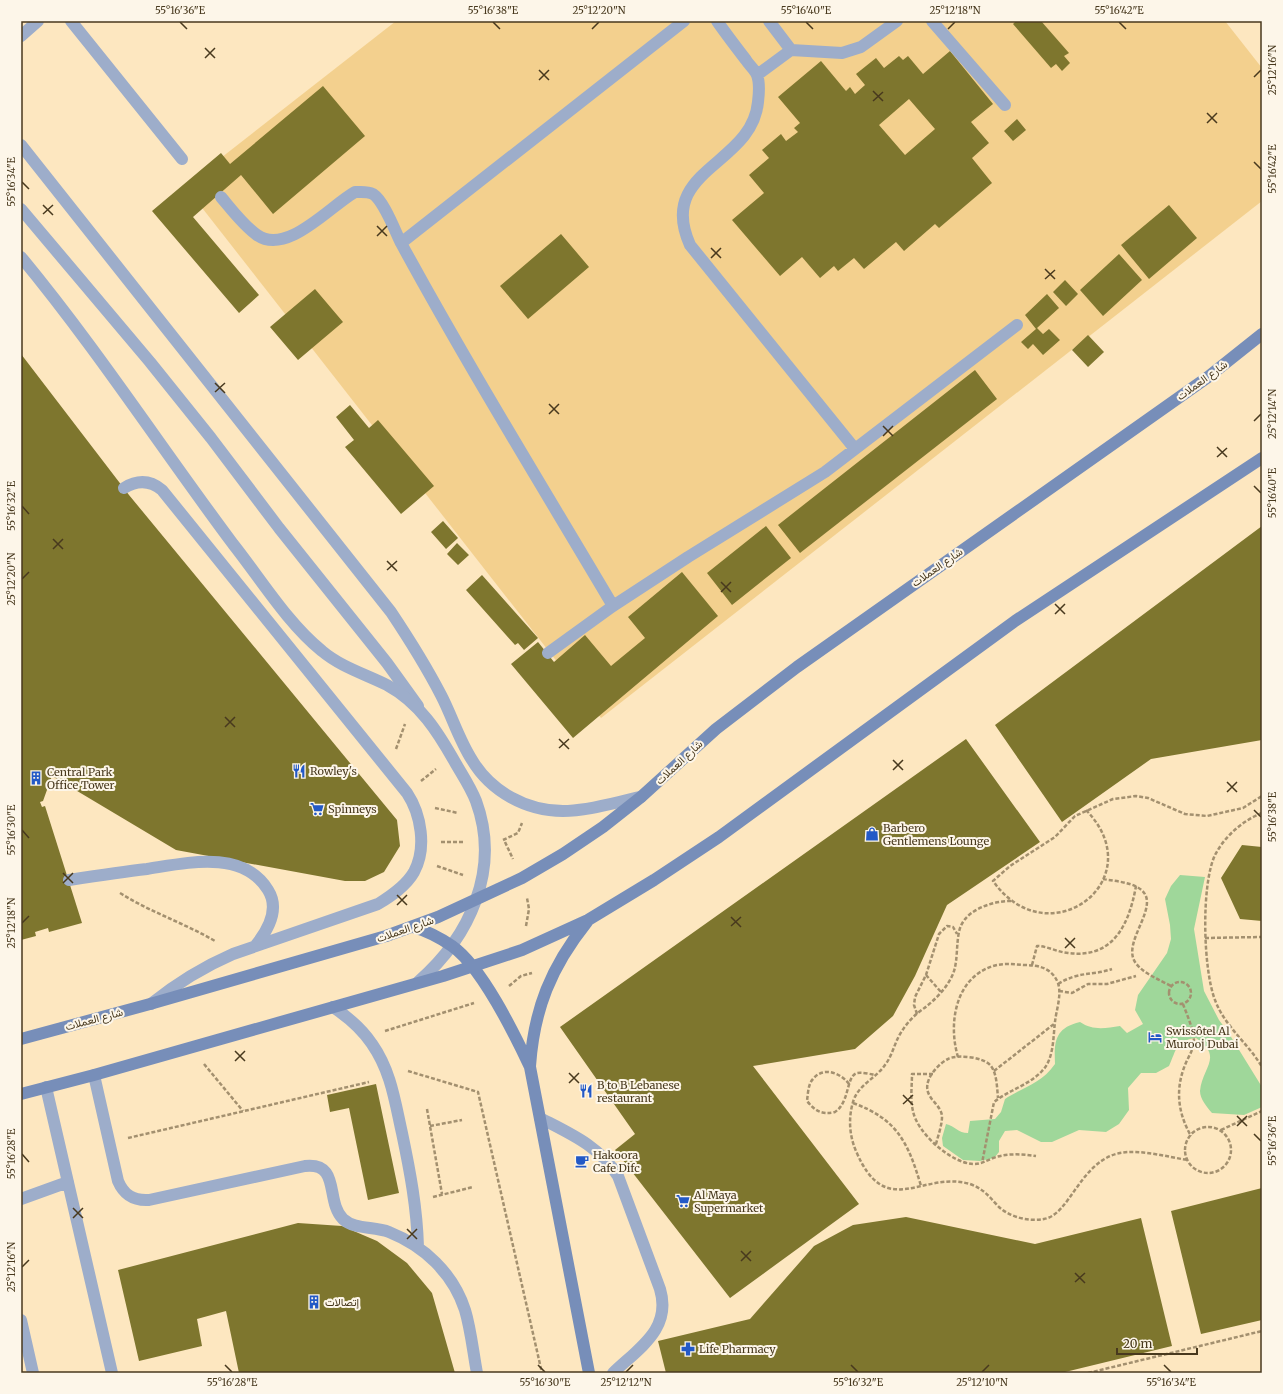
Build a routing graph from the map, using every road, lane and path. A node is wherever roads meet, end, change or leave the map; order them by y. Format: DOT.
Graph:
graph roads {
  1 [pos="38,21"];
  2 [pos="71,21"];
  3 [pos="684,21"];
  4 [pos="717,21"];
  5 [pos="769,21"];
  6 [pos="897,21"];
  7 [pos="932,21"];
  8 [pos="21,36"];
  9 [pos="791,50"];
  10 [pos="757,75"];
  11 [pos="1005,105"];
  12 [pos="21,144"];
  13 [pos="182,159"];
  14 [pos="221,197"];
  15 [pos="21,209"];
  16 [pos="401,243"];
  17 [pos="21,257"];
  18 [pos="1017,325"];
  19 [pos="1262,334"];
  20 [pos="1262,345"];
  21 [pos="1238,354"];
  22 [pos="855,449"];
  23 [pos="1262,458"];
  24 [pos="124,488"];
  25 [pos="613,606"];
  26 [pos="548,653"];
  27 [pos="412,702"];
  28 [pos="424,714"];
  29 [pos="451,756"];
  30 [pos="389,771"];
  31 [pos="484,776"];
  32 [pos="470,787"];
  33 [pos="1262,796"];
  34 [pos="641,797"];
  35 [pos="410,798"];
  36 [pos="1086,810"];
  37 [pos="1262,813"];
  38 [pos="481,818"];
  39 [pos="504,840"];
  40 [pos="418,860"];
  41 [pos="97,876"];
  42 [pos="522,878"];
  43 [pos="1103,879"];
  44 [pos="69,880"];
  45 [pos="482,882"];
  46 [pos="1136,886"];
  47 [pos="477,900"];
  48 [pos="1011,901"];
  49 [pos="588,920"];
  50 [pos="413,927"];
  51 [pos="958,937"];
  52 [pos="1262,937"];
  53 [pos="1205,938"];
  54 [pos="256,946"];
  55 [pos="452,946"];
  56 [pos="522,950"];
  57 [pos="233,954"];
  58 [pos="557,964"];
  59 [pos="1032,965"];
  60 [pos="471,966"];
  61 [pos="1112,969"];
  62 [pos="926,975"];
  63 [pos="521,976"];
  64 [pos="1136,976"];
  65 [pos="418,982"];
  66 [pos="1058,984"];
  67 [pos="1171,986"];
  68 [pos="1059,991"];
  69 [pos="941,992"];
  70 [pos="376,995"];
  71 [pos="493,998"];
  72 [pos="150,1004"];
  73 [pos="1183,1004"];
  74 [pos="333,1007"];
  75 [pos="917,1014"];
  76 [pos="1055,1024"];
  77 [pos="385,1031"];
  78 [pos="387,1038"];
  79 [pos="21,1039"];
  80 [pos="189,1047"];
  81 [pos="958,1057"];
  82 [pos="1261,1065"];
  83 [pos="530,1067"];
  84 [pos="402,1069"];
  85 [pos="994,1071"];
  86 [pos="933,1074"];
  87 [pos="94,1075"];
  88 [pos="876,1075"];
  89 [pos="389,1077"];
  90 [pos="849,1084"];
  91 [pos="46,1087"];
  92 [pos="21,1094"];
  93 [pos="998,1098"];
  94 [pos="853,1103"];
  95 [pos="428,1108"];
  96 [pos="243,1111"];
  97 [pos="1262,1111"];
  98 [pos="540,1118"];
  99 [pos="462,1120"];
  100 [pos="430,1126"];
  101 [pos="1221,1130"];
  102 [pos="1190,1136"];
  103 [pos="109,1143"];
  104 [pos="936,1144"];
  105 [pos="1036,1156"];
  106 [pos="1188,1160"];
  107 [pos="982,1163"];
  108 [pos="68,1182"];
  109 [pos="921,1186"];
  110 [pos="473,1187"];
  111 [pos="442,1194"];
  112 [pos="21,1199"];
  113 [pos="415,1201"];
  114 [pos="418,1247"];
  115 [pos="21,1320"];
  116 [pos="1262,1331"];
  117 [pos="33,1373"];
  118 [pos="112,1373"];
  119 [pos="477,1373"];
  120 [pos="542,1373"];
  121 [pos="589,1373"];
  122 [pos="613,1373"];
  123 [pos="1088,1373"];
  1 -- 8 [label="street"];
  2 -- 13 [label="street"];
  3 -- 16 [label="street"];
  4 -- 10 [label="street"];
  5 -- 9 [label="street"];
  6 -- 9 [label="street"];
  7 -- 11 [label="street"];
  9 -- 10 [label="street"];
  10 -- 22 [label="street"];
  12 -- 31 [label="street"];
  14 -- 16 [label="street"];
  15 -- 28 [label="street"];
  16 -- 25 [label="street"];
  17 -- 27 [label="street"];
  18 -- 22 [label="street"];
  19 -- 21 [label="street, شارع العملات"];
  20 -- 21 [label="street"];
  21 -- 34 [label="street, شارع العملات"];
  22 -- 25 [label="street"];
  23 -- 49 [label="street"];
  24 -- 30 [label="street"];
  25 -- 26 [label="street"];
  27 -- 28 [label="street"];
  27 -- 30 [label="path"];
  28 -- 29 [label="street"];
  29 -- 32 [label="street"];
  29 -- 35 [label="path"];
  30 -- 35 [label="street"];
  31 -- 32 [label="street"];
  31 -- 34 [label="street"];
  32 -- 38 [label="street"];
  33 -- 36 [label="path"];
  34 -- 42 [label="street, شارع العملات"];
  35 -- 38 [label="path"];
  35 -- 40 [label="street"];
  36 -- 43 [label="path"];
  36 -- 48 [label="path"];
  37 -- 53 [label="path"];
  38 -- 45 [label="street"];
  39 -- 42 [label="path"];
  40 -- 45 [label="path"];
  40 -- 54 [label="street"];
  41 -- 44 [label="street"];
  41 -- 54 [label="street"];
  41 -- 57 [label="path"];
  42 -- 47 [label="street, شارع العملات"];
  42 -- 56 [label="path"];
  43 -- 46 [label="path"];
  43 -- 48 [label="path"];
  45 -- 47 [label="street"];
  46 -- 59 [label="path"];
  46 -- 67 [label="path"];
  47 -- 50 [label="street, شارع العملات"];
  47 -- 55 [label="street"];
  48 -- 51 [label="path"];
  49 -- 56 [label="street"];
  49 -- 58 [label="street"];
  50 -- 55 [label="street"];
  50 -- 72 [label="street, شارع العملات"];
  51 -- 62 [label="path"];
  51 -- 69 [label="path"];
  52 -- 53 [label="path"];
  53 -- 82 [label="path"];
  54 -- 57 [label="street"];
  55 -- 60 [label="street"];
  55 -- 65 [label="street"];
  56 -- 60 [label="street"];
  56 -- 63 [label="path"];
  57 -- 72 [label="street"];
  58 -- 63 [label="path"];
  58 -- 83 [label="street"];
  59 -- 66 [label="path"];
  59 -- 81 [label="path"];
  60 -- 65 [label="street"];
  60 -- 71 [label="street"];
  61 -- 66 [label="path"];
  62 -- 69 [label="path"];
  62 -- 75 [label="path"];
  63 -- 71 [label="path"];
  64 -- 68 [label="path"];
  65 -- 70 [label="street"];
  66 -- 68 [label="path"];
  67 -- 73 [label="path"];
  67 -- 73 [label="path"];
  68 -- 76 [label="path"];
  69 -- 75 [label="path"];
  70 -- 74 [label="street"];
  70 -- 77 [label="path"];
  71 -- 77 [label="path"];
  71 -- 83 [label="street"];
  72 -- 79 [label="street, شارع العملات"];
  73 -- 102 [label="path"];
  74 -- 80 [label="street"];
  74 -- 89 [label="street"];
  75 -- 88 [label="path"];
  76 -- 85 [label="path"];
  76 -- 93 [label="path"];
  77 -- 78 [label="path"];
  80 -- 87 [label="street"];
  80 -- 96 [label="path"];
  81 -- 85 [label="path"];
  81 -- 86 [label="path"];
  83 -- 98 [label="street"];
  84 -- 120 [label="path"];
  85 -- 93 [label="path"];
  86 -- 104 [label="path"];
  86 -- 104 [label="path"];
  87 -- 91 [label="street"];
  87 -- 103 [label="street"];
  88 -- 90 [label="path"];
  88 -- 94 [label="path"];
  89 -- 96 [label="path"];
  89 -- 113 [label="street"];
  90 -- 90 [label="path"];
  91 -- 92 [label="street"];
  91 -- 108 [label="street"];
  93 -- 107 [label="path"];
  94 -- 109 [label="path"];
  94 -- 109 [label="path"];
  95 -- 100 [label="path"];
  96 -- 103 [label="path"];
  97 -- 101 [label="path"];
  98 -- 121 [label="street"];
  98 -- 122 [label="street"];
  99 -- 100 [label="path"];
  100 -- 111 [label="path"];
  101 -- 102 [label="path"];
  101 -- 106 [label="path"];
  102 -- 106 [label="path"];
  103 -- 114 [label="street"];
  104 -- 107 [label="path"];
  105 -- 107 [label="path"];
  106 -- 109 [label="path"];
  108 -- 112 [label="street"];
  108 -- 118 [label="street"];
  110 -- 111 [label="path"];
  111 -- 113 [label="path"];
  113 -- 114 [label="street"];
  114 -- 119 [label="street"];
  115 -- 117 [label="street"];
  116 -- 123 [label="path"];
}
